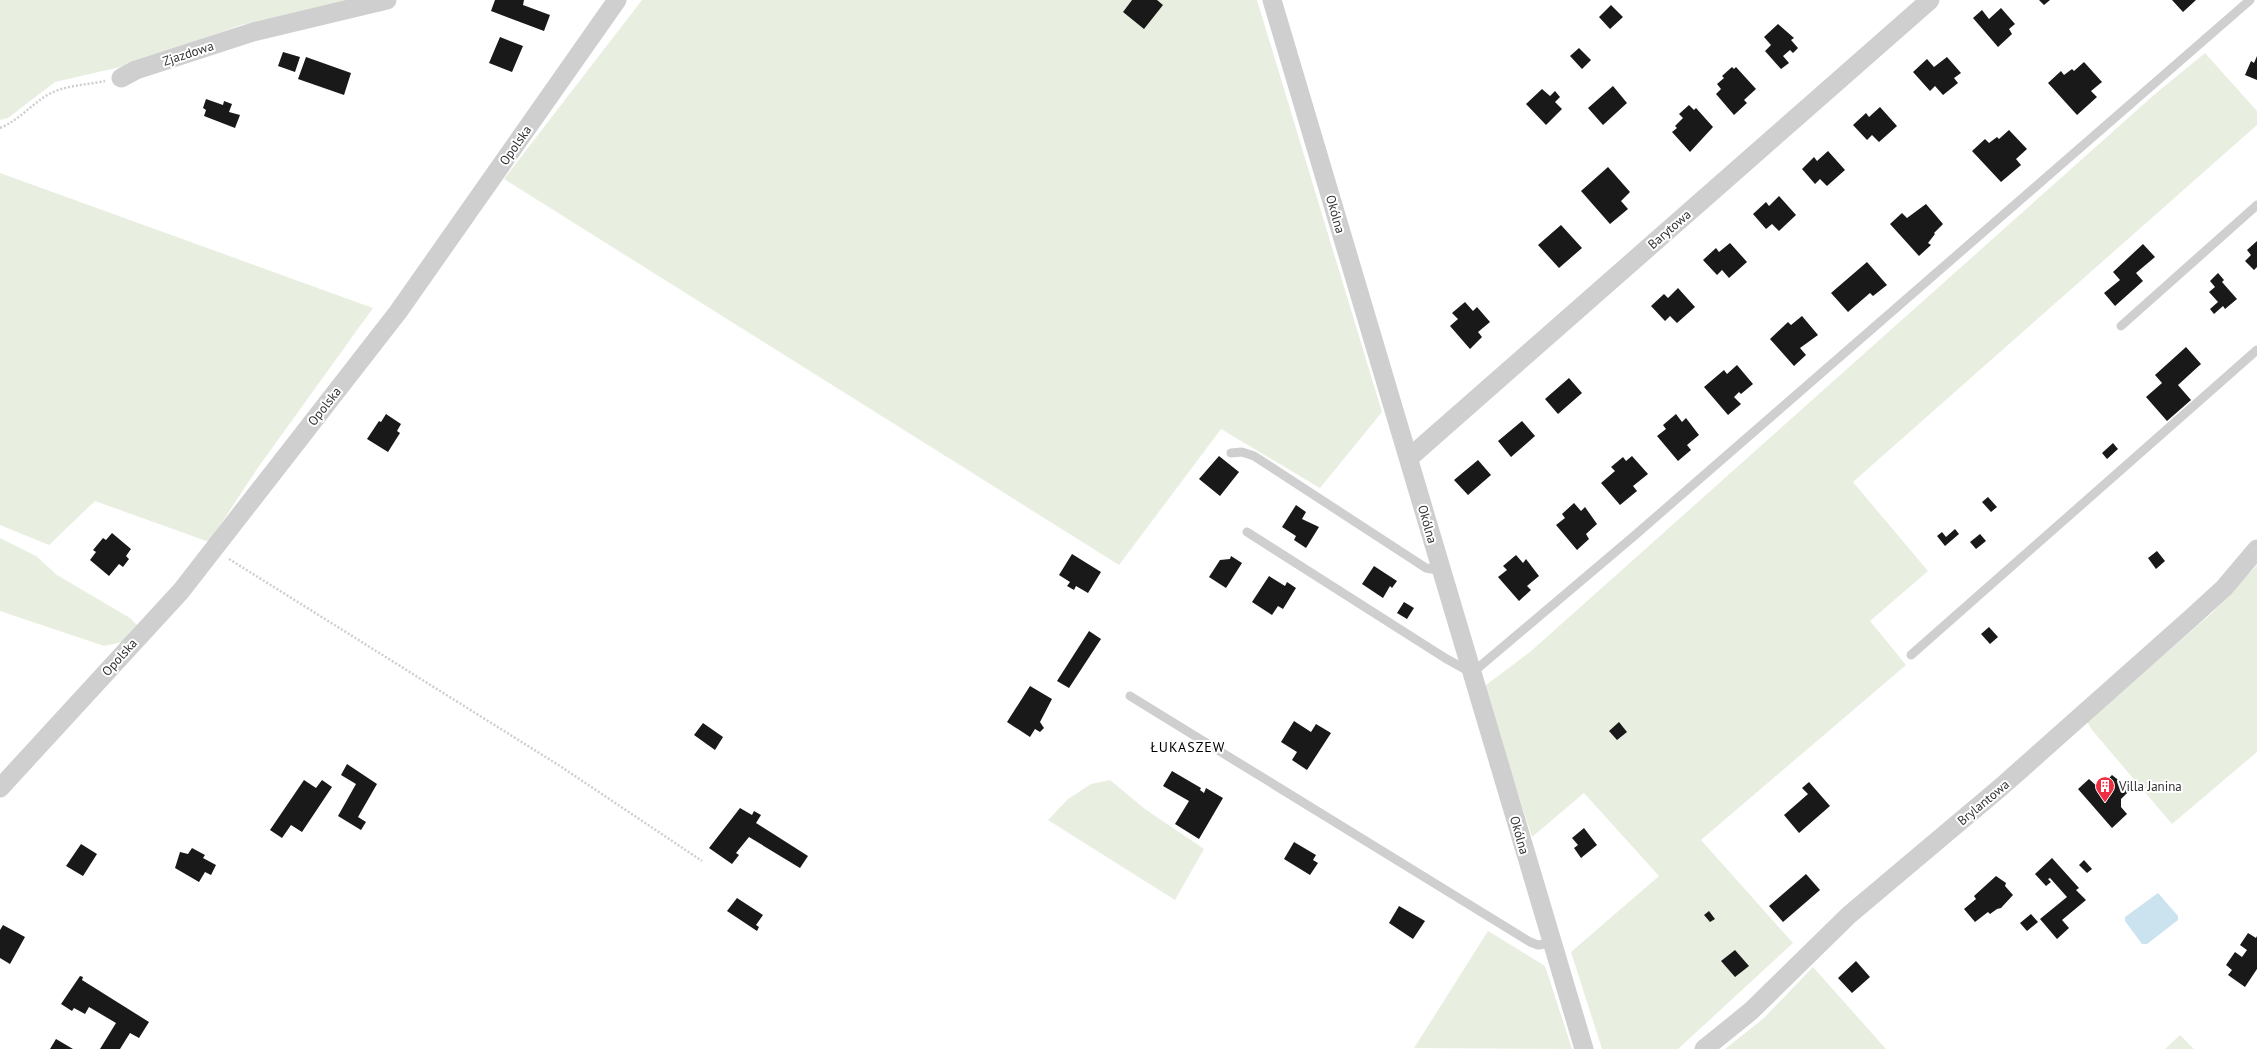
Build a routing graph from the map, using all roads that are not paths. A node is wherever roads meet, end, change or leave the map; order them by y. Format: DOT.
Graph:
graph roads {
  1 [pos="387,0"];
  2 [pos="617,0"];
  3 [pos="1272,0"];
  4 [pos="1930,0"];
  5 [pos="2250,0"];
  6 [pos="121,78"];
  7 [pos="2257,206"];
  8 [pos="2121,326"];
  9 [pos="2257,350"];
  10 [pos="1231,453"];
  11 [pos="1408,458"];
  12 [pos="1247,532"];
  13 [pos="2257,549"];
  14 [pos="1442,571"];
  15 [pos="1911,655"];
  16 [pos="1472,673"];
  17 [pos="1130,696"];
  18 [pos="0,788"];
  19 [pos="1552,943"];
  20 [pos="1584,1049"];
  21 [pos="1704,1049"];
  1 -- 6 [label="street, Zjazdowa"];
  2 -- 18 [label="street, Opolska"];
  3 -- 11 [label="street, Okólna"];
  4 -- 11 [label="street, Barytowa"];
  5 -- 16 [label="lane"];
  7 -- 8 [label="lane"];
  9 -- 15 [label="lane"];
  10 -- 14 [label="lane"];
  11 -- 14 [label="street, Okólna"];
  12 -- 16 [label="lane"];
  13 -- 21 [label="street, Brylantowa"];
  14 -- 16 [label="street, Okólna"];
  16 -- 19 [label="street, Okólna"];
  17 -- 19 [label="lane"];
  19 -- 20 [label="street, Okólna"];
}
